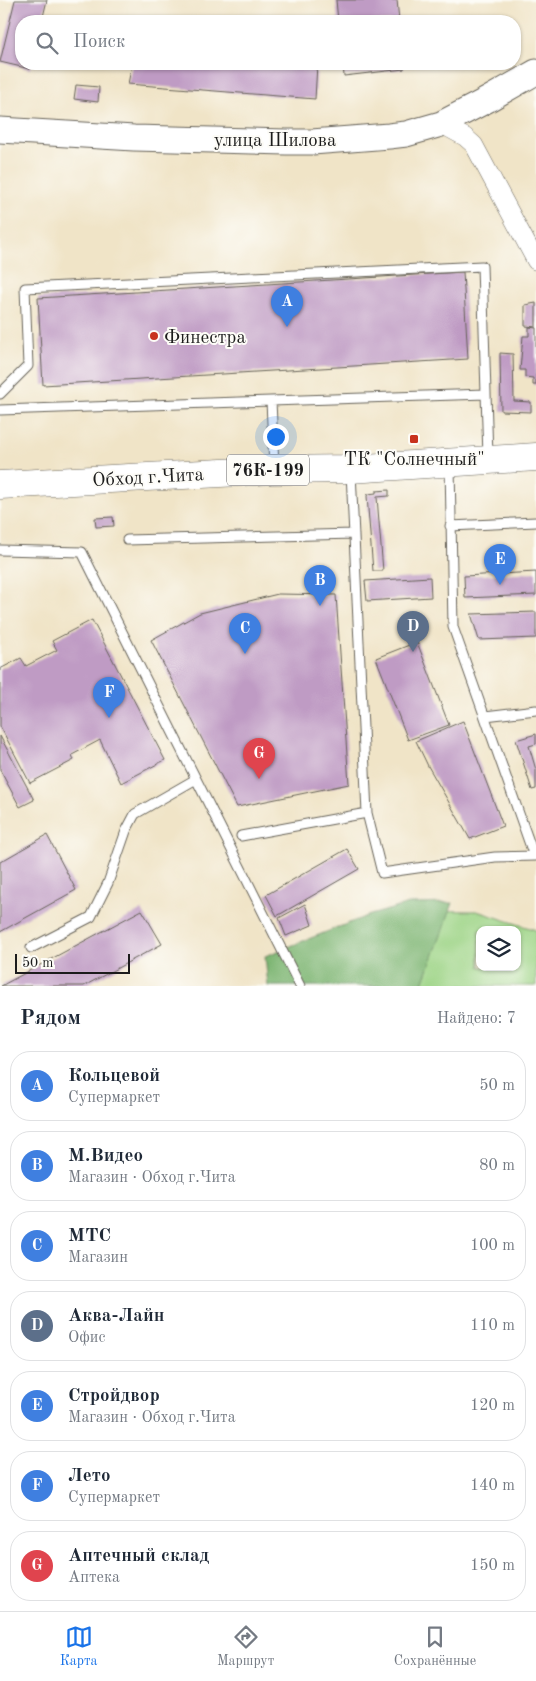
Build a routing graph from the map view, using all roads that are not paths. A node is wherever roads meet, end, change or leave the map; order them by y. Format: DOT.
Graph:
graph roads {
  1 [pos="536,72"];
  2 [pos="441,124"];
  3 [pos="0,130"];
  4 [pos="536,261"];
  5 [pos="0,394"];
  6 [pos="486,394"];
  7 [pos="271,401"];
  8 [pos="0,410"];
  9 [pos="536,457"];
  10 [pos="488,460"];
  11 [pos="450,463"];
  12 [pos="350,469"];
  13 [pos="274,470"];
  14 [pos="0,485"];
  15 [pos="536,522"];
  16 [pos="450,526"];
  17 [pos="354,534"];
  18 [pos="127,540"];
  19 [pos="0,550"];
  20 [pos="536,710"];
  21 [pos="484,716"];
  22 [pos="196,779"];
  23 [pos="368,813"];
  24 [pos="241,836"];
  25 [pos="535,856"];
  26 [pos="32,948"];
  27 [pos="300,986"];
  1 -- 2 [label="main road, улица Шилова"];
  2 -- 3 [label="main road, улица Шилова"];
  2 -- 4 [label="street"];
  5 -- 6 [label="lane"];
  6 -- 7 [label="lane"];
  6 -- 10 [label="lane"];
  7 -- 8 [label="lane"];
  7 -- 13 [label="lane"];
  9 -- 10 [label="highway, Обход г.Чита / 76К-199"];
  10 -- 11 [label="highway, Обход г.Чита / 76К-199"];
  11 -- 12 [label="highway, Обход г.Чита / 76К-199"];
  11 -- 16 [label="lane"];
  12 -- 13 [label="highway, Обход г.Чита / 76К-199"];
  12 -- 17 [label="lane"];
  13 -- 14 [label="highway, Обход г.Чита / 76К-199"];
  15 -- 16 [label="lane"];
  16 -- 21 [label="lane"];
  17 -- 18 [label="lane"];
  17 -- 23 [label="lane"];
  19 -- 22 [label="lane"];
  20 -- 21 [label="lane"];
  21 -- 25 [label="lane"];
  22 -- 26 [label="lane"];
  22 -- 27 [label="lane"];
  23 -- 24 [label="lane"];
  23 -- 25 [label="lane"];
}
